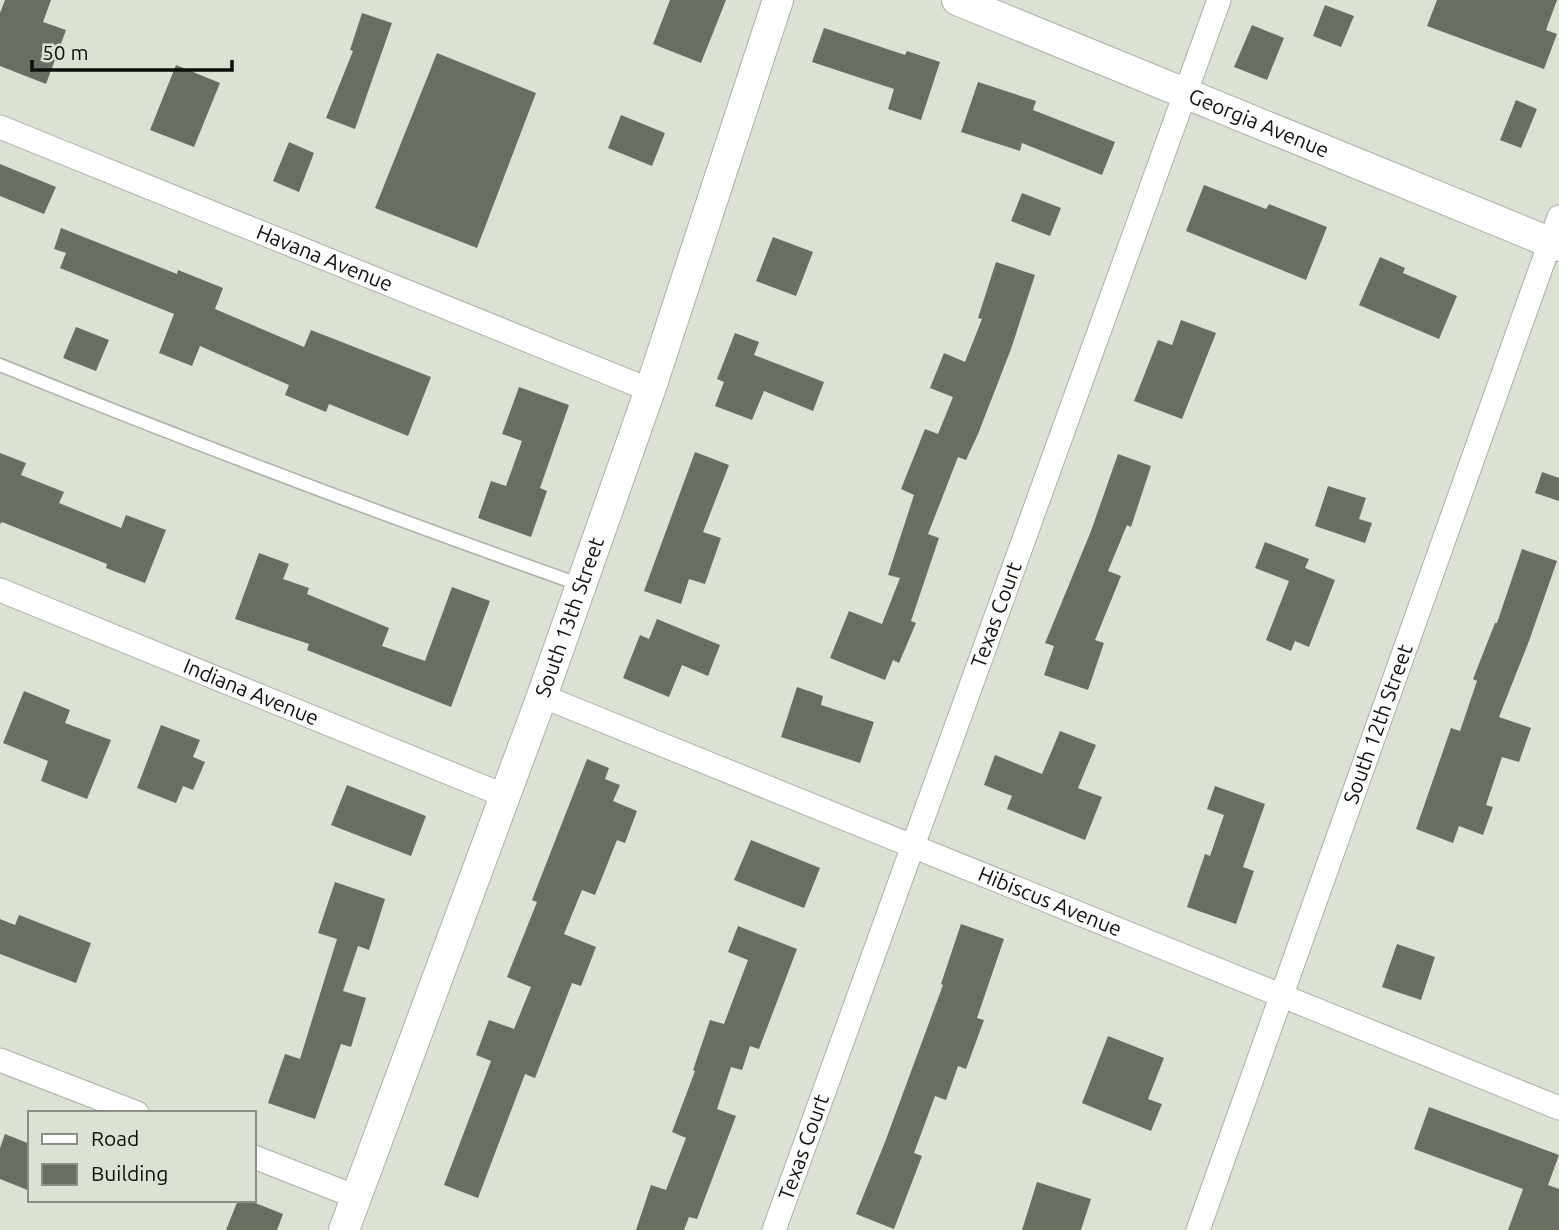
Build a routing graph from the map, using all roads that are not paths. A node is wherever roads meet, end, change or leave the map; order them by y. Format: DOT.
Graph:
graph roads {
  1 [pos="778,0"];
  2 [pos="957,0"];
  3 [pos="1219,0"];
  4 [pos="1184,93"];
  5 [pos="0,127"];
  6 [pos="1556,235"];
  7 [pos="0,365"];
  8 [pos="650,390"];
  9 [pos="581,585"];
  10 [pos="0,590"];
  11 [pos="542,696"];
  12 [pos="503,796"];
  13 [pos="914,847"];
  14 [pos="1282,996"];
  15 [pos="0,1060"];
  16 [pos="1559,1108"];
  17 [pos="132,1111"];
  18 [pos="256,1158"];
  19 [pos="356,1197"];
  20 [pos="344,1230"];
  21 [pos="774,1230"];
  22 [pos="1198,1230"];
  1 -- 8 [label="street, South 13th Street"];
  2 -- 4 [label="street, Georgia Avenue"];
  3 -- 4 [label="street, Texas Court"];
  4 -- 6 [label="street, Georgia Avenue"];
  4 -- 13 [label="street, Texas Court"];
  5 -- 8 [label="street, Havana Avenue"];
  6 -- 14 [label="street, South 12th Street"];
  7 -- 9 [label="lane"];
  8 -- 9 [label="street, South 13th Street"];
  9 -- 11 [label="street, South 13th Street"];
  10 -- 12 [label="street, Indiana Avenue"];
  11 -- 12 [label="street, South 13th Street"];
  11 -- 13 [label="street, Hibiscus Avenue"];
  12 -- 19 [label="street, South 13th Street"];
  13 -- 14 [label="street, Hibiscus Avenue"];
  13 -- 21 [label="street, Texas Court"];
  14 -- 16 [label="street, Hibiscus Avenue"];
  14 -- 22 [label="street, South 12th Street"];
  15 -- 17 [label="street"];
  18 -- 19 [label="street"];
  19 -- 20 [label="street, South 13th Street"];
}
